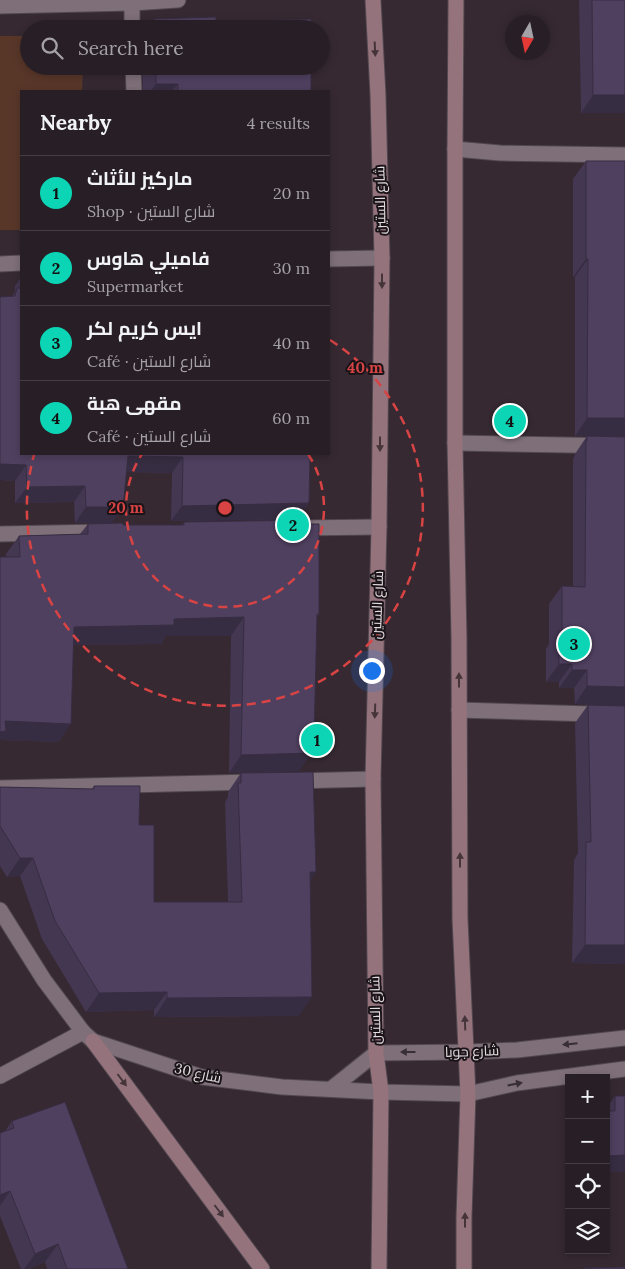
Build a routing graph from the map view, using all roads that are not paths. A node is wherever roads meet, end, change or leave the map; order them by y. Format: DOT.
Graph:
graph roads {
  1 [pos="178,0"];
  2 [pos="373,0"];
  3 [pos="456,0"];
  4 [pos="132,3"];
  5 [pos="0,6"];
  6 [pos="132,20"];
  7 [pos="134,75"];
  8 [pos="134,90"];
  9 [pos="455,149"];
  10 [pos="625,155"];
  11 [pos="382,258"];
  12 [pos="330,259"];
  13 [pos="20,263"];
  14 [pos="0,264"];
  15 [pos="456,443"];
  16 [pos="625,446"];
  17 [pos="379,527"];
  18 [pos="280,529"];
  19 [pos="110,532"];
  20 [pos="0,534"];
  21 [pos="459,710"];
  22 [pos="625,715"];
  23 [pos="373,779"];
  24 [pos="284,781"];
  25 [pos="265,782"];
  26 [pos="0,788"];
  27 [pos="0,910"];
  28 [pos="88,1036"];
  29 [pos="625,1038"];
  30 [pos="466,1052"];
  31 [pos="376,1053"];
  32 [pos="625,1069"];
  33 [pos="0,1076"];
  34 [pos="331,1089"];
  35 [pos="380,1092"];
  36 [pos="468,1094"];
  37 [pos="262,1269"];
  38 [pos="379,1269"];
  39 [pos="464,1269"];
  1 -- 4 [label="street"];
  2 -- 11 [label="main road, شارع الستين, one-way"];
  3 -- 9 [label="main road"];
  4 -- 5 [label="street"];
  4 -- 6 [label="street"];
  7 -- 8 [label="street"];
  9 -- 10 [label="street"];
  9 -- 15 [label="main road"];
  11 -- 12 [label="street"];
  11 -- 17 [label="main road, شارع الستين, one-way"];
  13 -- 14 [label="street"];
  15 -- 16 [label="street"];
  21 -- 15 [label="main road, one-way"];
  17 -- 18 [label="street"];
  17 -- 23 [label="main road, شارع الستين, one-way"];
  19 -- 20 [label="street"];
  21 -- 22 [label="street"];
  30 -- 21 [label="main road, one-way"];
  23 -- 24 [label="street"];
  23 -- 31 [label="main road, شارع الستين"];
  25 -- 26 [label="street"];
  27 -- 28 [label="street"];
  28 -- 33 [label="street"];
  28 -- 34 [label="street, شارع 30"];
  28 -- 37 [label="main road, one-way"];
  29 -- 30 [label="street, شارع جوبا, one-way"];
  30 -- 31 [label="street, شارع جوبا, one-way"];
  30 -- 36 [label="main road"];
  31 -- 34 [label="street"];
  31 -- 35 [label="main road, شارع الستين"];
  36 -- 32 [label="street, one-way"];
  34 -- 35 [label="street, شارع 30"];
  35 -- 36 [label="street, شارع 30"];
  35 -- 38 [label="main road, شارع الستين"];
  39 -- 36 [label="main road, one-way"];
}
